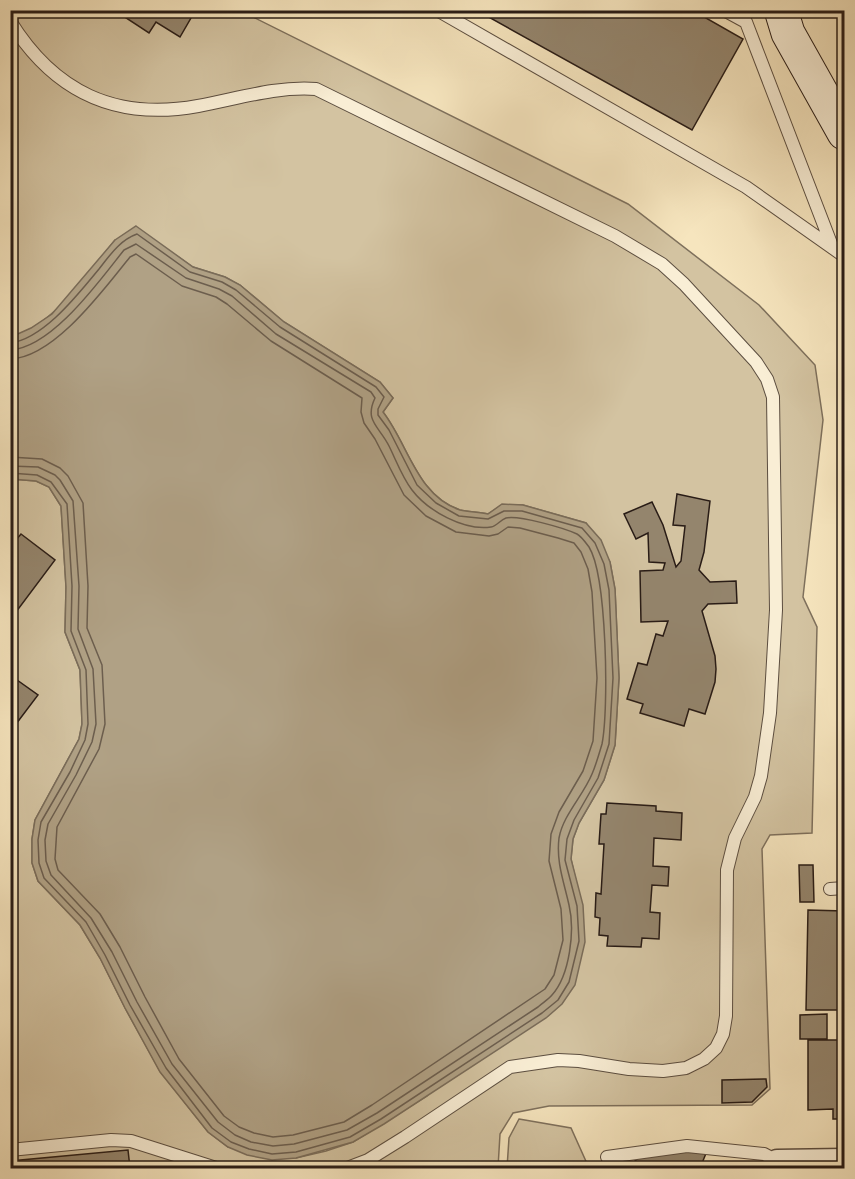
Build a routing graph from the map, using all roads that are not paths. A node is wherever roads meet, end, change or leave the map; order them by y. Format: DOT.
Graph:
graph roads {
  1 [pos="724,10"];
  2 [pos="781,10"];
  3 [pos="439,11"];
  4 [pos="10,21"];
  5 [pos="843,126"];
  6 [pos="832,246"];
  7 [pos="844,256"];
  8 [pos="844,888"];
  9 [pos="830,889"];
  10 [pos="10,1150"];
  11 [pos="608,1157"];
  12 [pos="844,1160"];
  13 [pos="777,1165"];
  14 [pos="216,1168"];
  15 [pos="347,1168"];
  1 -- 6 [label="lane"];
  2 -- 5 [label="street"];
  3 -- 6 [label="lane"];
  4 -- 15 [label="lane"];
  6 -- 7 [label="lane"];
  8 -- 9 [label="lane"];
  10 -- 14 [label="lane"];
  11 -- 13 [label="lane"];
  12 -- 13 [label="street"];
}
